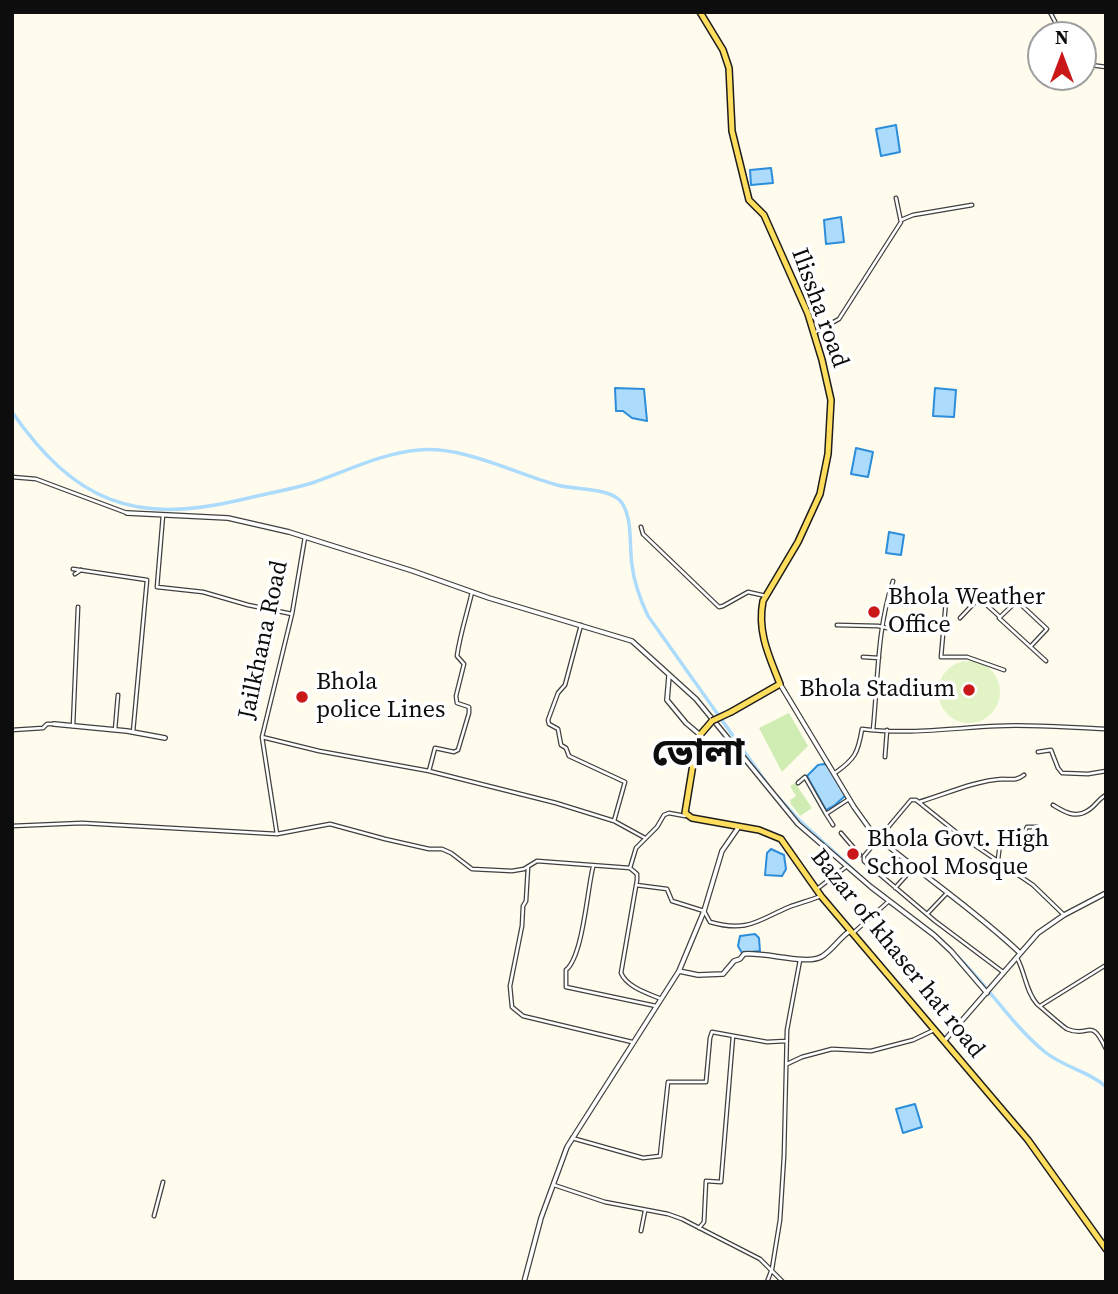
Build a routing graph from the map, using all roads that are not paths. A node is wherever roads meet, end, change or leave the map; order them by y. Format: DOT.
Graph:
graph roads {
  1 [pos="700,12"];
  2 [pos="896,198"];
  3 [pos="972,205"];
  4 [pos="901,220"];
  5 [pos="814,333"];
  6 [pos="12,477"];
  7 [pos="127,513"];
  8 [pos="163,515"];
  9 [pos="640,527"];
  10 [pos="305,537"];
  11 [pos="73,569"];
  12 [pos="81,570"];
  13 [pos="75,574"];
  14 [pos="893,581"];
  15 [pos="891,588"];
  16 [pos="472,592"];
  17 [pos="766,596"];
  18 [pos="78,607"];
  19 [pos="292,614"];
  20 [pos="1000,617"];
  21 [pos="960,618"];
  22 [pos="581,625"];
  23 [pos="837,625"];
  24 [pos="884,627"];
  25 [pos="906,632"];
  26 [pos="1031,646"];
  27 [pos="863,657"];
  28 [pos="879,658"];
  29 [pos="1046,661"];
  30 [pos="1004,670"];
  31 [pos="669,676"];
  32 [pos="780,684"];
  33 [pos="118,695"];
  34 [pos="54,724"];
  35 [pos="73,726"];
  36 [pos="1106,729"];
  37 [pos="12,730"];
  38 [pos="115,730"];
  39 [pos="873,730"];
  40 [pos="887,730"];
  41 [pos="133,732"];
  42 [pos="700,735"];
  43 [pos="261,737"];
  44 [pos="164,738"];
  45 [pos="1038,752"];
  46 [pos="885,757"];
  47 [pos="429,771"];
  48 [pos="1106,771"];
  49 [pos="835,773"];
  50 [pos="1024,775"];
  51 [pos="797,783"];
  52 [pos="1106,795"];
  53 [pos="849,799"];
  54 [pos="919,803"];
  55 [pos="1053,805"];
  56 [pos="826,814"];
  57 [pos="692,818"];
  58 [pos="614,821"];
  59 [pos="833,825"];
  60 [pos="739,826"];
  61 [pos="12,827"];
  62 [pos="1038,827"];
  63 [pos="841,833"];
  64 [pos="278,834"];
  65 [pos="645,838"];
  66 [pos="878,840"];
  67 [pos="860,855"];
  68 [pos="998,860"];
  69 [pos="847,866"];
  70 [pos="914,866"];
  71 [pos="528,867"];
  72 [pos="593,867"];
  73 [pos="630,869"];
  74 [pos="636,885"];
  75 [pos="895,888"];
  76 [pos="817,889"];
  77 [pos="947,893"];
  78 [pos="1106,893"];
  79 [pos="821,896"];
  80 [pos="889,901"];
  81 [pos="704,911"];
  82 [pos="927,914"];
  83 [pos="1065,915"];
  84 [pos="851,932"];
  85 [pos="1020,953"];
  86 [pos="1017,958"];
  87 [pos="800,960"];
  88 [pos="1106,965"];
  89 [pos="679,971"];
  90 [pos="1003,972"];
  91 [pos="987,993"];
  92 [pos="661,999"];
  93 [pos="656,1006"];
  94 [pos="1040,1006"];
  95 [pos="935,1029"];
  96 [pos="733,1036"];
  97 [pos="945,1040"];
  98 [pos="786,1041"];
  99 [pos="632,1042"];
  100 [pos="1106,1049"];
  101 [pos="787,1064"];
  102 [pos="572,1138"];
  103 [pos="163,1182"];
  104 [pos="554,1185"];
  105 [pos="645,1210"];
  106 [pos="154,1216"];
  107 [pos="699,1228"];
  108 [pos="640,1231"];
  109 [pos="1106,1249"];
  110 [pos="772,1269"];
  111 [pos="524,1282"];
  112 [pos="767,1282"];
  113 [pos="783,1282"];
  1 -- 5 [label="main road, Ilissha road"];
  2 -- 4 [label="street"];
  3 -- 4 [label="street"];
  4 -- 5 [label="street"];
  5 -- 17 [label="main road, Ilissha road"];
  6 -- 7 [label="street"];
  7 -- 8 [label="street"];
  8 -- 10 [label="street"];
  8 -- 19 [label="street"];
  9 -- 17 [label="street"];
  10 -- 16 [label="street"];
  10 -- 19 [label="street, Jailkhana Road"];
  11 -- 12 [label="street"];
  12 -- 13 [label="street"];
  12 -- 41 [label="street"];
  14 -- 15 [label="street"];
  15 -- 24 [label="street"];
  15 -- 30 [label="street"];
  16 -- 22 [label="street"];
  16 -- 47 [label="street"];
  17 -- 32 [label="main road, Ilissha road"];
  18 -- 35 [label="street"];
  19 -- 43 [label="street, Jailkhana Road"];
  20 -- 21 [label="street"];
  20 -- 26 [label="street"];
  20 -- 26 [label="street"];
  22 -- 31 [label="street"];
  22 -- 58 [label="street"];
  23 -- 24 [label="street"];
  24 -- 25 [label="street"];
  24 -- 28 [label="street"];
  26 -- 29 [label="street"];
  27 -- 28 [label="street"];
  28 -- 39 [label="street"];
  31 -- 42 [label="street"];
  31 -- 69 [label="street"];
  32 -- 42 [label="main road, bridge"];
  32 -- 49 [label="street"];
  33 -- 38 [label="street"];
  34 -- 35 [label="street"];
  34 -- 37 [label="street"];
  35 -- 38 [label="street"];
  36 -- 40 [label="street"];
  38 -- 41 [label="street"];
  39 -- 40 [label="street"];
  39 -- 49 [label="street"];
  40 -- 46 [label="street"];
  41 -- 44 [label="street"];
  42 -- 57 [label="main road"];
  43 -- 47 [label="street"];
  43 -- 64 [label="street, Jailkhana Road"];
  45 -- 48 [label="street"];
  47 -- 58 [label="street"];
  49 -- 53 [label="street"];
  50 -- 54 [label="street"];
  51 -- 56 [label="street"];
  52 -- 55 [label="street"];
  53 -- 56 [label="street"];
  53 -- 66 [label="street"];
  54 -- 66 [label="street"];
  54 -- 68 [label="street"];
  56 -- 59 [label="street"];
  57 -- 60 [label="main road, Bazar of khaser hat road"];
  57 -- 65 [label="street"];
  58 -- 65 [label="street"];
  60 -- 76 [label="main road, Bazar of khaser hat road"];
  60 -- 81 [label="street"];
  61 -- 64 [label="street"];
  62 -- 68 [label="street"];
  63 -- 67 [label="street"];
  64 -- 71 [label="street"];
  65 -- 73 [label="street"];
  66 -- 70 [label="street"];
  66 -- 75 [label="street"];
  68 -- 83 [label="street"];
  69 -- 76 [label="street"];
  69 -- 80 [label="street"];
  70 -- 75 [label="street"];
  70 -- 77 [label="street"];
  71 -- 72 [label="street"];
  71 -- 99 [label="street"];
  72 -- 73 [label="street"];
  72 -- 93 [label="street"];
  73 -- 74 [label="street"];
  74 -- 81 [label="street"];
  74 -- 92 [label="street"];
  75 -- 82 [label="street"];
  76 -- 79 [label="main road, Bazar of khaser hat road"];
  77 -- 82 [label="street"];
  77 -- 85 [label="street"];
  78 -- 83 [label="street"];
  79 -- 81 [label="street"];
  79 -- 84 [label="main road, Bazar of khaser hat road"];
  80 -- 84 [label="street"];
  80 -- 91 [label="street"];
  81 -- 89 [label="street"];
  82 -- 90 [label="street"];
  83 -- 85 [label="street"];
  84 -- 87 [label="street"];
  84 -- 95 [label="main road, Bazar of khaser hat road"];
  85 -- 86 [label="street"];
  86 -- 90 [label="street"];
  86 -- 94 [label="street"];
  87 -- 89 [label="street"];
  87 -- 98 [label="street"];
  88 -- 94 [label="street"];
  89 -- 92 [label="street"];
  90 -- 91 [label="street"];
  91 -- 97 [label="street"];
  92 -- 93 [label="street"];
  93 -- 99 [label="street"];
  94 -- 100 [label="street"];
  95 -- 97 [label="main road, Bazar of khaser hat road"];
  95 -- 101 [label="street"];
  96 -- 98 [label="street"];
  96 -- 102 [label="street"];
  96 -- 107 [label="street"];
  97 -- 109 [label="main road, Bazar of khaser hat road"];
  98 -- 101 [label="street"];
  99 -- 102 [label="street"];
  101 -- 110 [label="street"];
  102 -- 104 [label="street"];
  103 -- 106 [label="street"];
  104 -- 105 [label="street"];
  104 -- 111 [label="street"];
  105 -- 107 [label="street"];
  105 -- 108 [label="street"];
  107 -- 110 [label="street"];
  110 -- 112 [label="street"];
  110 -- 113 [label="street"];
}
